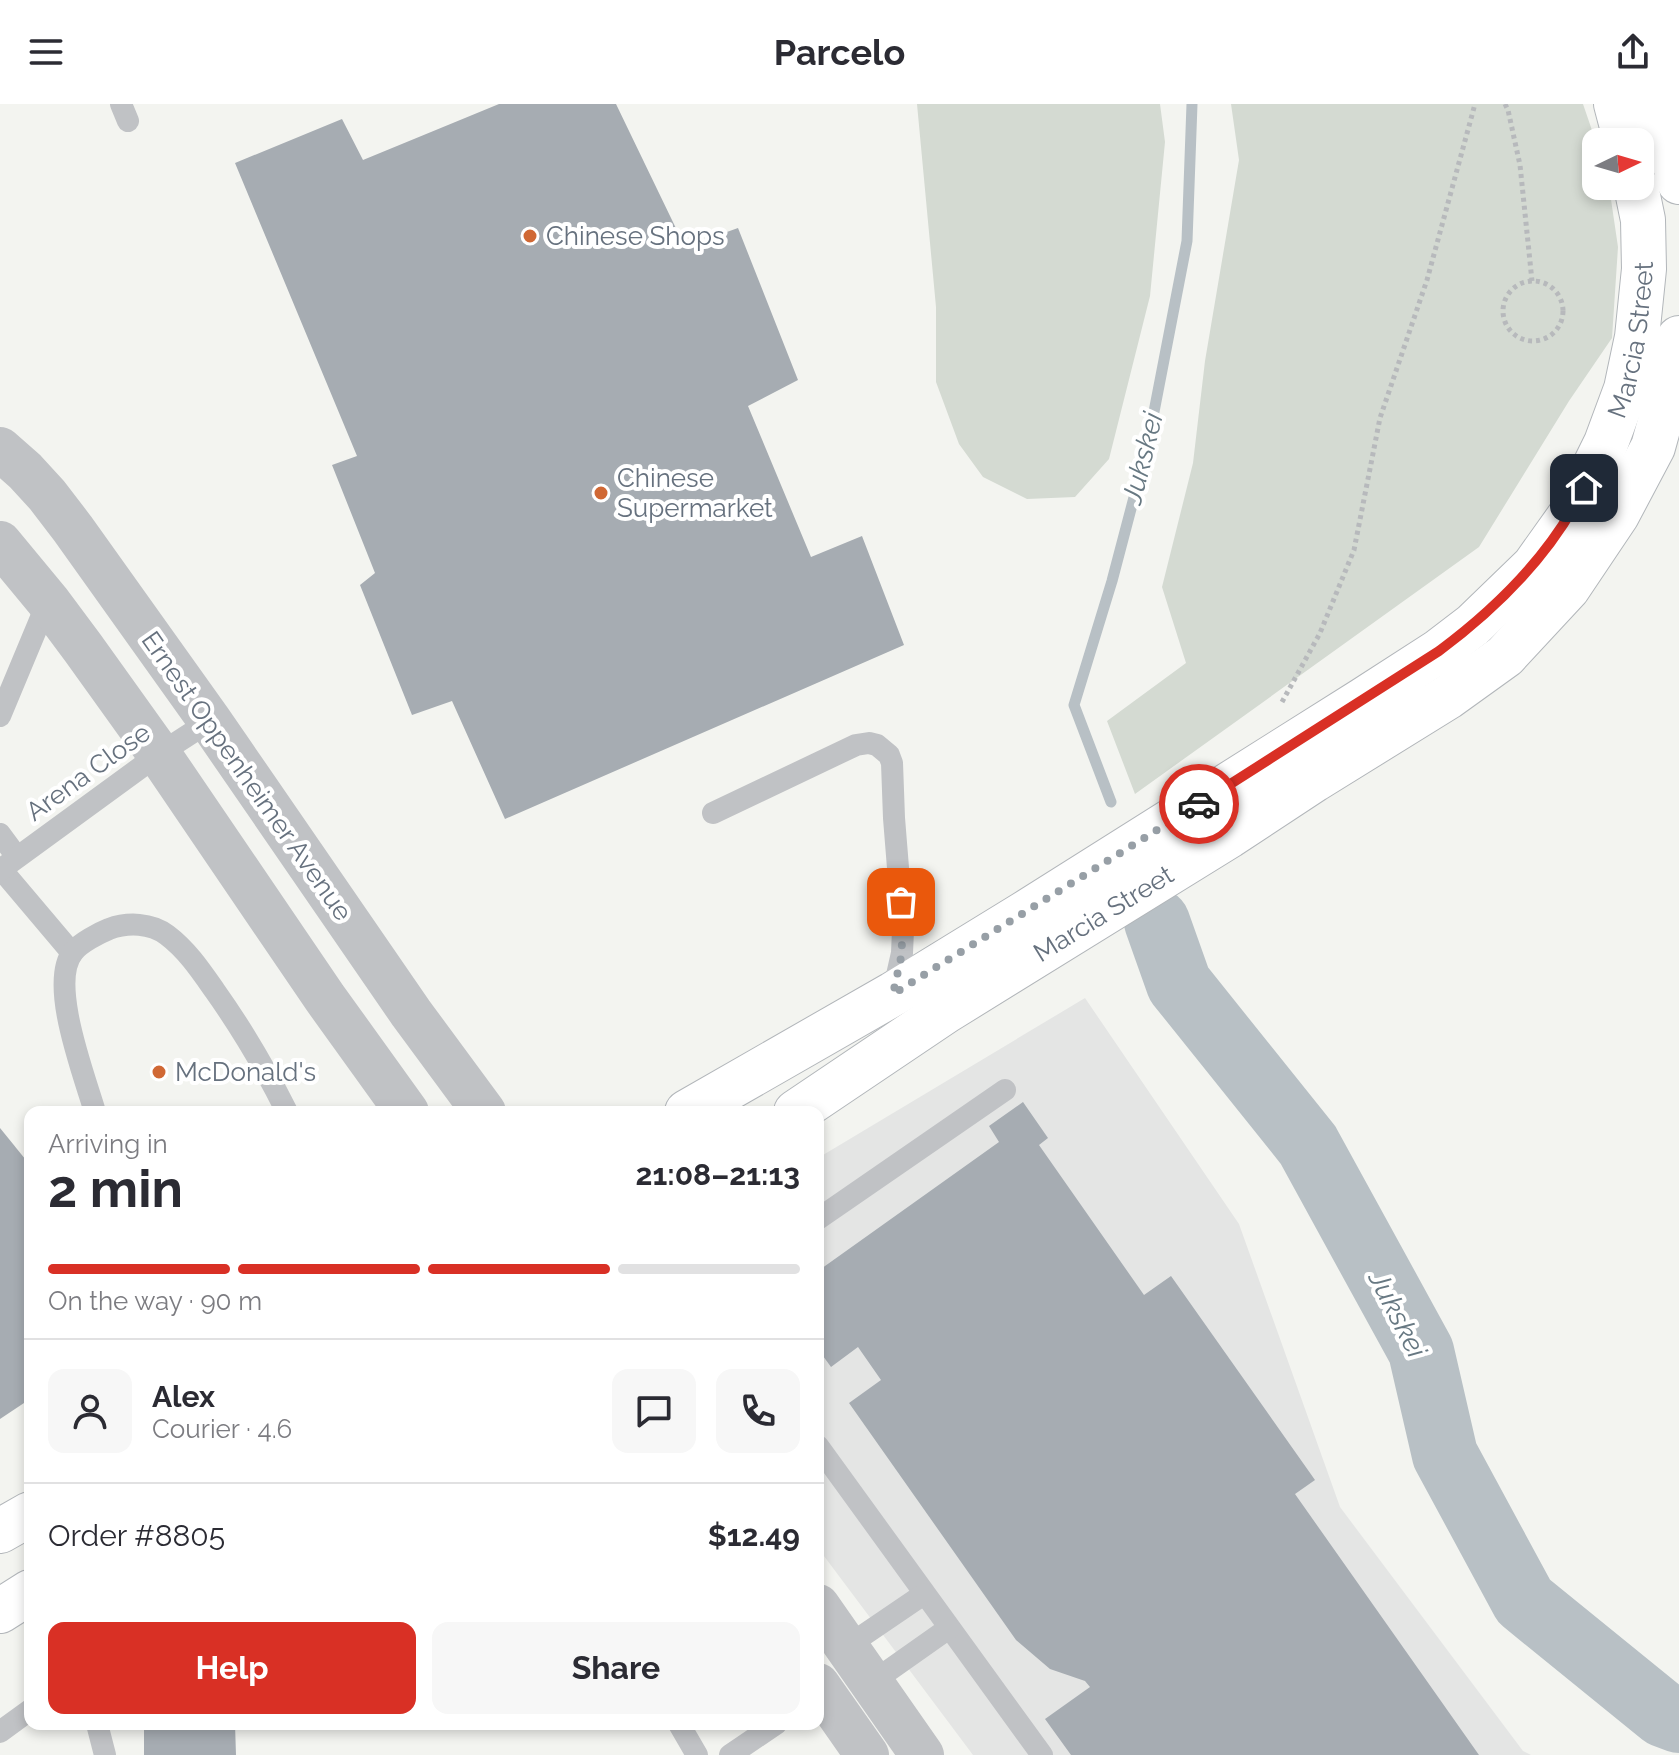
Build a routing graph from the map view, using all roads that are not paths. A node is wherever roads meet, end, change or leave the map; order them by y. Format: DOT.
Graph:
graph roads {
  1 [pos="1616,104"];
  2 [pos="1660,104"];
  3 [pos="1622,128"];
  4 [pos="1679,182"];
  5 [pos="1639,200"];
  6 [pos="1679,338"];
  7 [pos="0,449"];
  8 [pos="0,543"];
  9 [pos="48,601"];
  10 [pos="0,716"];
  11 [pos="210,721"];
  12 [pos="159,754"];
  13 [pos="713,813"];
  14 [pos="0,834"];
  15 [pos="6,866"];
  16 [pos="72,953"];
  17 [pos="893,994"];
  18 [pos="1005,1090"];
  19 [pos="93,1106"];
  20 [pos="284,1106"];
  21 [pos="403,1106"];
  22 [pos="480,1106"];
  23 [pos="697,1106"];
  24 [pos="805,1106"];
  25 [pos="824,1215"];
  26 [pos="824,1454"];
  27 [pos="24,1517"];
  28 [pos="0,1531"];
  29 [pos="924,1594"];
  30 [pos="24,1596"];
  31 [pos="0,1611"];
  32 [pos="824,1626"];
  33 [pos="949,1628"];
  34 [pos="840,1679"];
  35 [pos="24,1714"];
  36 [pos="99,1730"];
  37 [pos="682,1730"];
  38 [pos="767,1730"];
  39 [pos="0,1732"];
  40 [pos="105,1755"];
  41 [pos="697,1755"];
  42 [pos="730,1755"];
  43 [pos="867,1755"];
  44 [pos="922,1755"];
  45 [pos="1042,1755"];
  1 -- 3 [label="main road"];
  2 -- 4 [label="main road"];
  5 -- 17 [label="main road, Marcia Street"];
  6 -- 24 [label="main road, Marcia Street"];
  7 -- 11 [label="street, Ernest Oppenheimer Avenue"];
  8 -- 9 [label="street"];
  9 -- 10 [label="lane"];
  9 -- 12 [label="street"];
  11 -- 12 [label="lane, Arena Close"];
  11 -- 22 [label="street, Ernest Oppenheimer Avenue"];
  12 -- 15 [label="lane, Arena Close"];
  12 -- 21 [label="street"];
  13 -- 17 [label="lane"];
  14 -- 15 [label="lane"];
  15 -- 16 [label="lane"];
  16 -- 19 [label="lane"];
  16 -- 20 [label="lane"];
  17 -- 23 [label="main road, Marcia Street"];
  18 -- 25 [label="lane"];
  26 -- 29 [label="lane"];
  27 -- 28 [label="main road"];
  29 -- 33 [label="lane"];
  29 -- 34 [label="lane"];
  30 -- 31 [label="main road"];
  32 -- 34 [label="street"];
  33 -- 34 [label="lane"];
  33 -- 45 [label="lane"];
  34 -- 43 [label="street"];
  34 -- 44 [label="street"];
  35 -- 39 [label="lane"];
  36 -- 40 [label="lane"];
  37 -- 41 [label="lane"];
  38 -- 42 [label="lane"];
}
